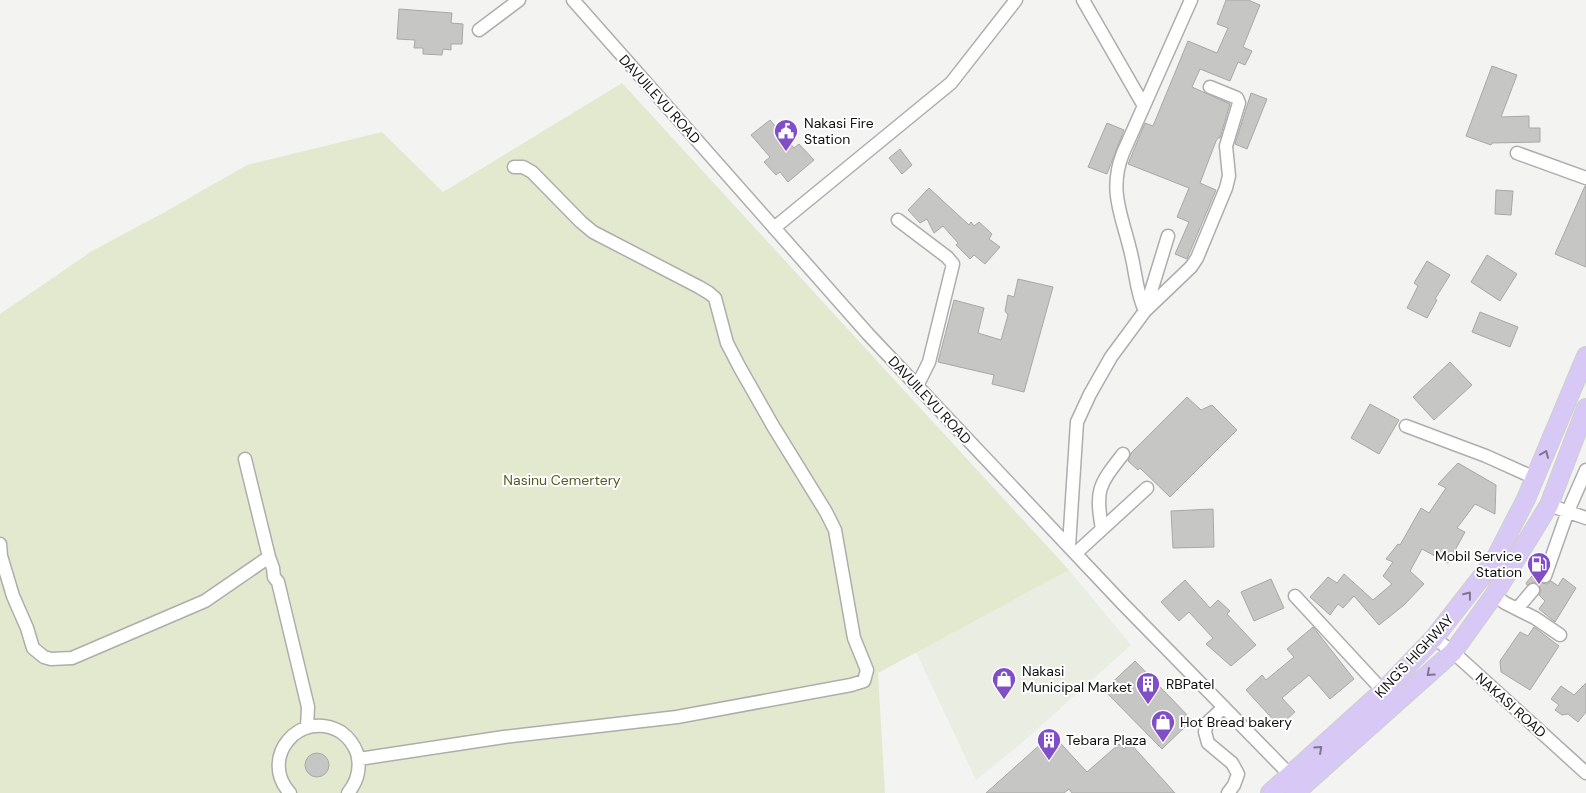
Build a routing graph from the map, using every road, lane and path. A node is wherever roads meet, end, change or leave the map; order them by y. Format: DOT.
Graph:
graph roads {
  1 [pos="519,0"];
  2 [pos="573,0"];
  3 [pos="1016,0"];
  4 [pos="1083,0"];
  5 [pos="1191,0"];
  6 [pos="479,30"];
  7 [pos="1210,87"];
  8 [pos="1144,106"];
  9 [pos="1517,153"];
  10 [pos="514,167"];
  11 [pos="1586,178"];
  12 [pos="898,220"];
  13 [pos="774,228"];
  14 [pos="1168,236"];
  15 [pos="1145,311"];
  16 [pos="1586,356"];
  17 [pos="917,386"];
  18 [pos="1586,408"];
  19 [pos="1406,426"];
  20 [pos="1123,454"];
  21 [pos="245,459"];
  22 [pos="1586,470"];
  23 [pos="1535,478"];
  24 [pos="1147,488"];
  25 [pos="1548,505"];
  26 [pos="1568,511"];
  27 [pos="1586,518"];
  28 [pos="1102,529"];
  29 [pos="0,544"];
  30 [pos="1072,550"];
  31 [pos="269,557"];
  32 [pos="1545,576"];
  33 [pos="1533,590"];
  34 [pos="1494,595"];
  35 [pos="1295,596"];
  36 [pos="1517,609"];
  37 [pos="1560,635"];
  38 [pos="1434,638"];
  39 [pos="1453,652"];
  40 [pos="1383,691"];
  41 [pos="1224,707"];
  42 [pos="307,727"];
  43 [pos="359,759"];
  44 [pos="1586,773"];
  45 [pos="1296,785"];
  46 [pos="352,791"];
  47 [pos="287,792"];
  48 [pos="1228,793"];
  49 [pos="1270,793"];
  1 -- 6 [label="street"];
  2 -- 13 [label="street, DAVUILEVU ROAD"];
  3 -- 13 [label="street"];
  4 -- 8 [label="street"];
  5 -- 8 [label="street"];
  7 -- 15 [label="street"];
  8 -- 15 [label="street"];
  9 -- 11 [label="street"];
  10 -- 43 [label="street"];
  12 -- 17 [label="street"];
  13 -- 17 [label="street, DAVUILEVU ROAD"];
  14 -- 15 [label="street"];
  15 -- 30 [label="street"];
  23 -- 16 [label="highway, KING'S HIGHWAY, one-way"];
  17 -- 30 [label="street, DAVUILEVU ROAD"];
  18 -- 25 [label="highway, KING'S HIGHWAY"];
  19 -- 23 [label="street"];
  20 -- 28 [label="street"];
  21 -- 31 [label="street"];
  22 -- 26 [label="street"];
  38 -- 23 [label="highway, KING'S HIGHWAY, one-way"];
  24 -- 28 [label="street"];
  25 -- 26 [label="street"];
  25 -- 34 [label="highway, KING'S HIGHWAY"];
  26 -- 27 [label="street"];
  26 -- 32 [label="street"];
  28 -- 30 [label="street"];
  29 -- 31 [label="street"];
  30 -- 41 [label="street, DAVUILEVU ROAD"];
  31 -- 42 [label="street"];
  33 -- 36 [label="street"];
  34 -- 36 [label="street"];
  34 -- 39 [label="highway, KING'S HIGHWAY"];
  35 -- 40 [label="street"];
  36 -- 37 [label="street"];
  38 -- 39 [label="street, NAKASI ROAD"];
  38 -- 40 [label="highway, KING'S HIGHWAY"];
  39 -- 44 [label="street, NAKASI ROAD"];
  39 -- 45 [label="highway, KING'S HIGHWAY, one-way"];
  45 -- 40 [label="highway, KING'S HIGHWAY, one-way"];
  41 -- 45 [label="street, DAVUILEVU ROAD"];
  41 -- 48 [label="street"];
  42 -- 43 [label="street"];
  42 -- 47 [label="street"];
  43 -- 46 [label="street"];
  45 -- 49 [label="highway, KING'S HIGHWAY"];
}
